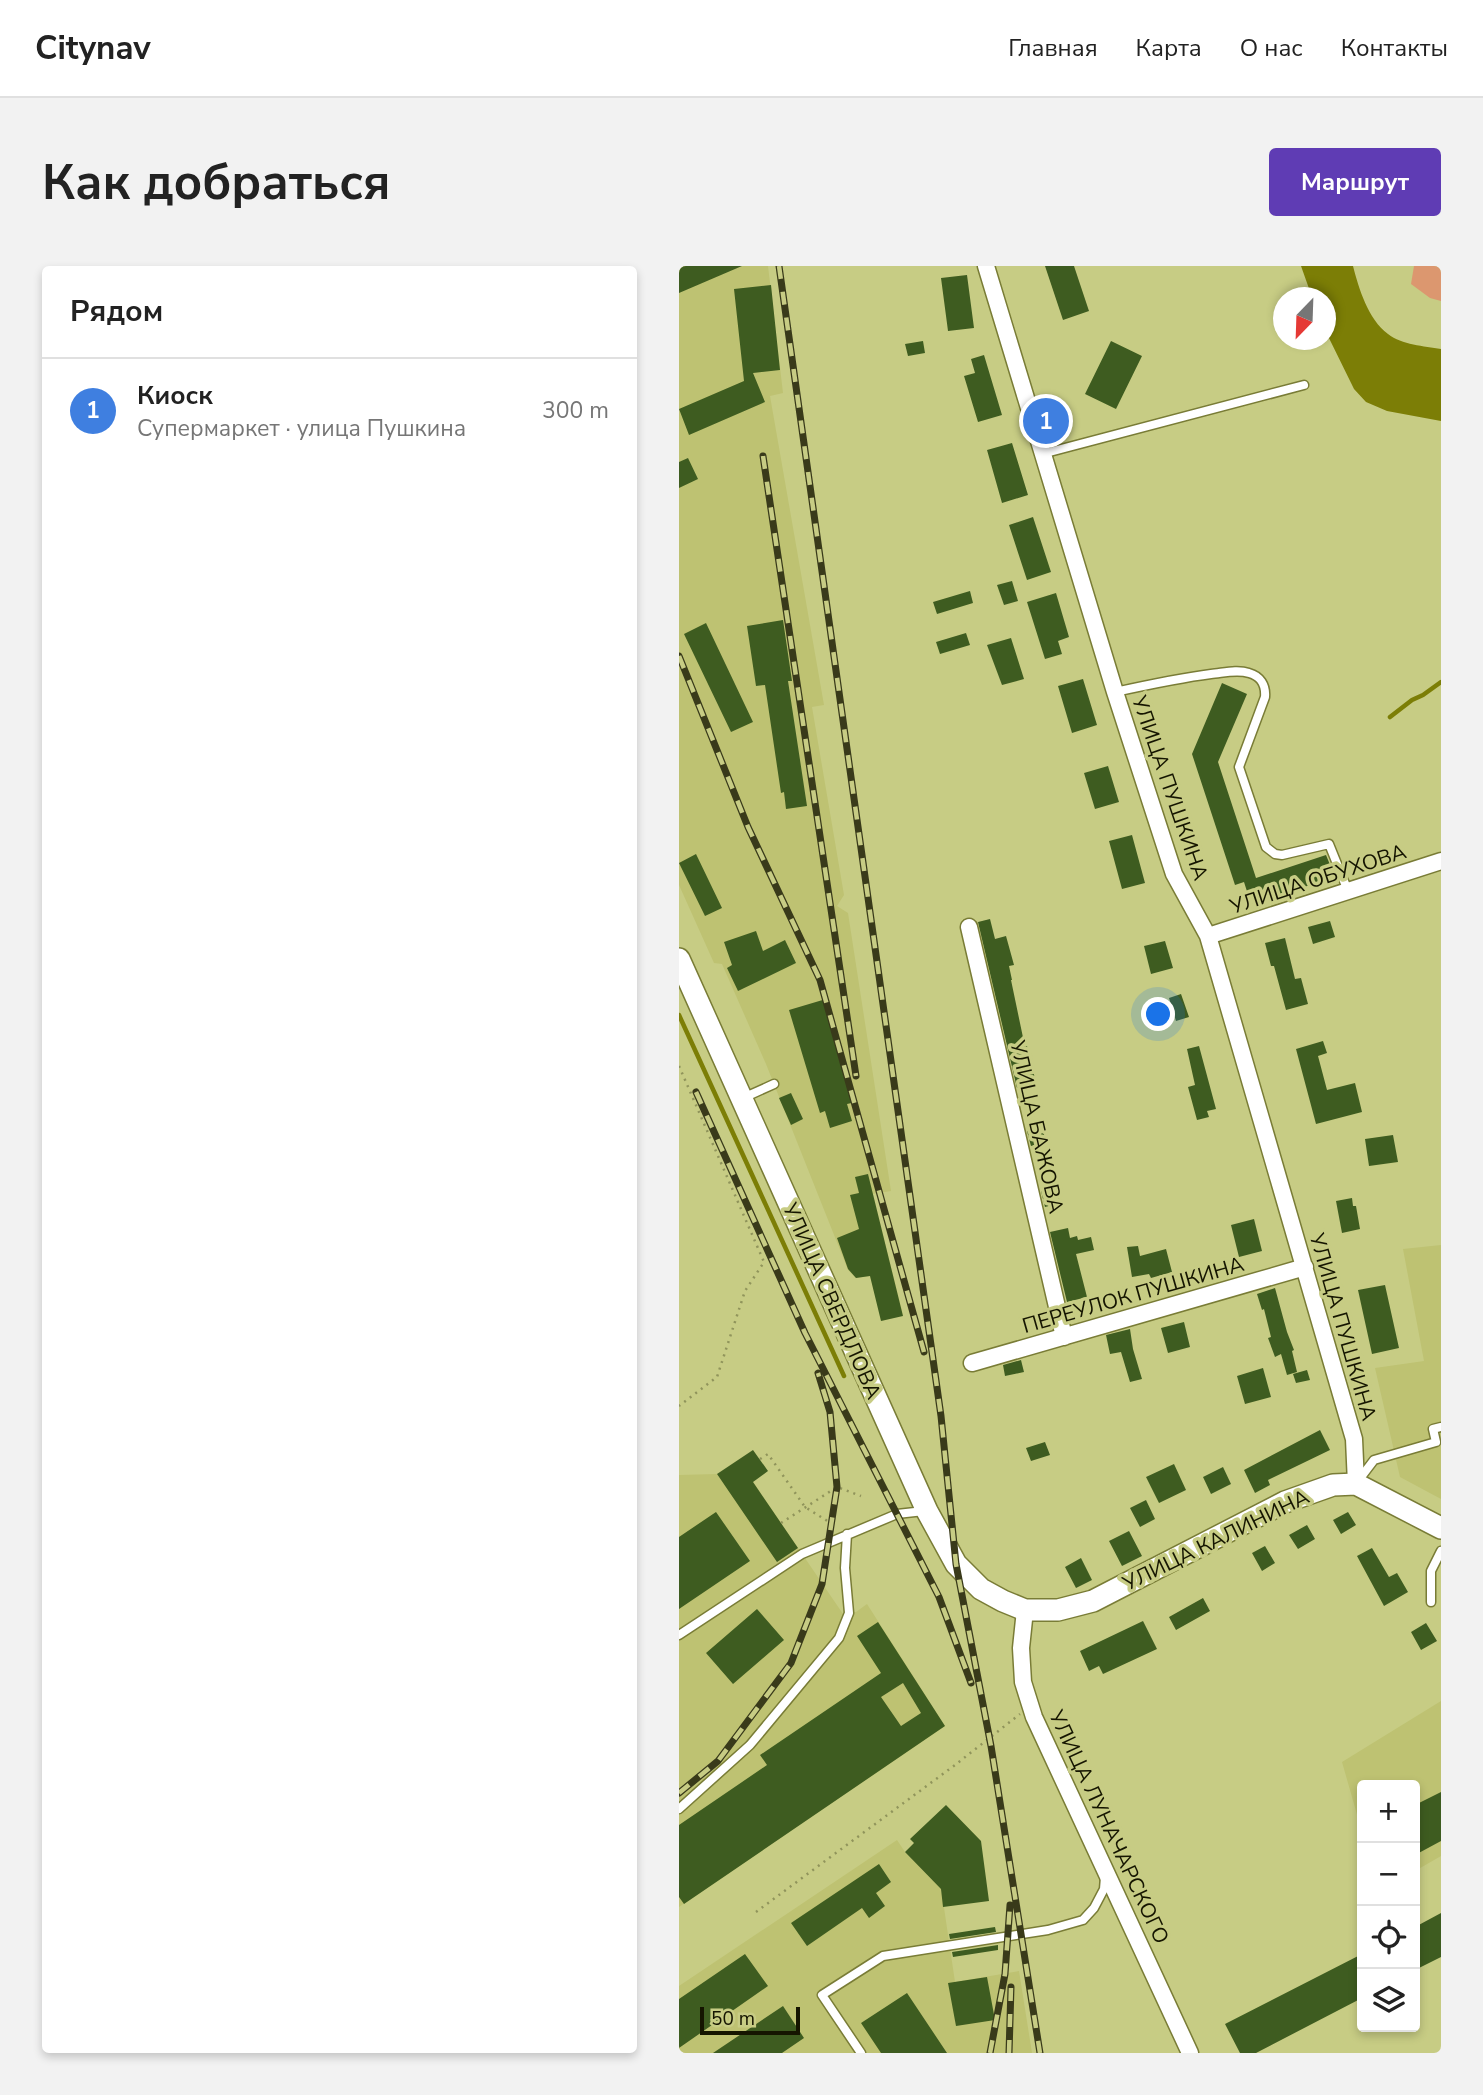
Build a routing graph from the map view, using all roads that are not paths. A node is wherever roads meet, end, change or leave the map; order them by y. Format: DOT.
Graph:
graph roads {
  1 [pos="986,266"];
  2 [pos="1304,385"];
  3 [pos="1042,454"];
  4 [pos="1115,691"];
  5 [pos="1441,861"];
  6 [pos="1348,891"];
  7 [pos="969,927"];
  8 [pos="1208,936"];
  9 [pos="679,960"];
  10 [pos="774,1084"];
  11 [pos="741,1099"];
  12 [pos="1305,1267"];
  13 [pos="1064,1337"];
  14 [pos="972,1363"];
  15 [pos="1441,1427"];
  16 [pos="1438,1446"];
  17 [pos="1356,1484"];
  18 [pos="927,1511"];
  19 [pos="1441,1528"];
  20 [pos="848,1534"];
  21 [pos="1441,1551"];
  22 [pos="1431,1602"];
  23 [pos="1025,1610"];
  24 [pos="679,1635"];
  25 [pos="679,1808"];
  26 [pos="1105,1870"];
  27 [pos="861,2053"];
  28 [pos="1190,2053"];
  1 -- 3 [label="street, УЛИЦА ПУШКИНА"];
  2 -- 3 [label="lane"];
  3 -- 4 [label="street, УЛИЦА ПУШКИНА"];
  4 -- 6 [label="lane"];
  4 -- 8 [label="street, УЛИЦА ПУШКИНА"];
  5 -- 6 [label="street, УЛИЦА ОБУХОВА"];
  6 -- 8 [label="street, УЛИЦА ОБУХОВА"];
  7 -- 13 [label="street, УЛИЦА БАЖОВА"];
  8 -- 12 [label="street, УЛИЦА ПУШКИНА"];
  9 -- 11 [label="main road, УЛИЦА СВЕРДЛОВА"];
  10 -- 11 [label="lane"];
  11 -- 18 [label="main road, УЛИЦА СВЕРДЛОВА"];
  12 -- 13 [label="street, ПЕРЕУЛОК ПУШКИНА"];
  12 -- 17 [label="street, УЛИЦА ПУШКИНА"];
  13 -- 14 [label="street, ПЕРЕУЛОК ПУШКИНА"];
  15 -- 16 [label="lane"];
  16 -- 17 [label="lane"];
  17 -- 19 [label="main road"];
  17 -- 23 [label="main road, УЛИЦА КАЛИНИНА"];
  18 -- 20 [label="lane"];
  18 -- 23 [label="main road, УЛИЦА СВЕРДЛОВА"];
  20 -- 24 [label="lane"];
  20 -- 25 [label="lane"];
  21 -- 22 [label="lane"];
  23 -- 26 [label="street, УЛИЦА ЛУНАЧАРСКОГО"];
  26 -- 27 [label="lane"];
  26 -- 28 [label="street, УЛИЦА ЛУНАЧАРСКОГО"];
}
